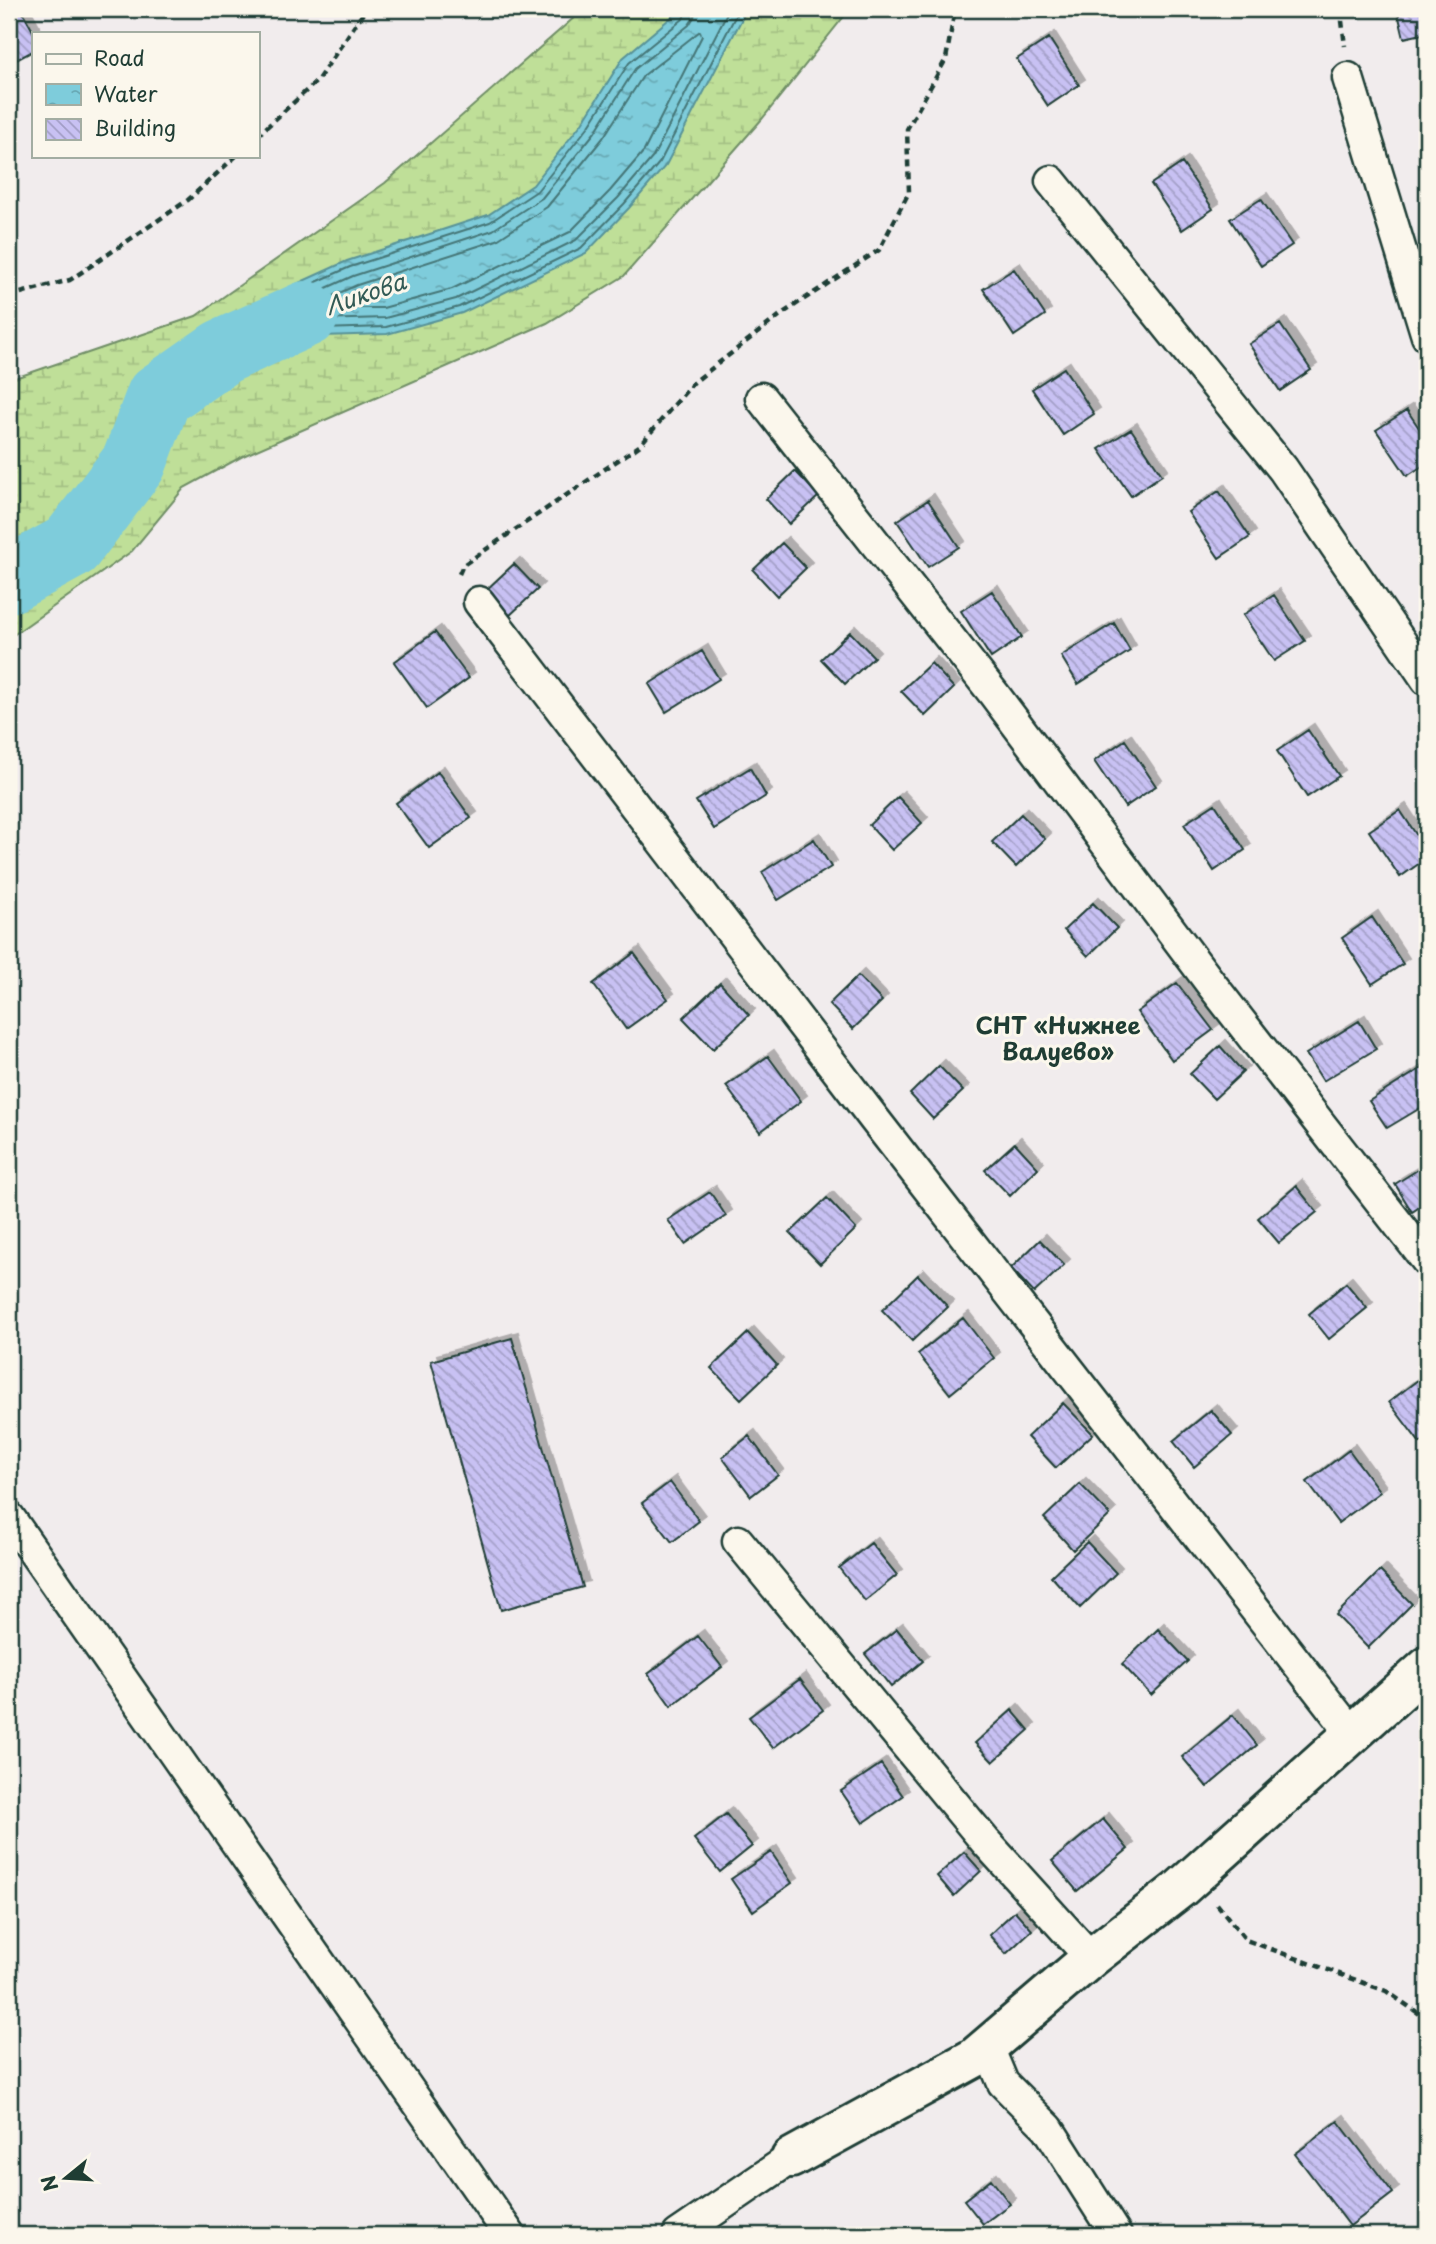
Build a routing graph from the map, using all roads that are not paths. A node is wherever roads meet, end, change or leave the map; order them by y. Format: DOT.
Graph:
graph roads {
  1 [pos="1348,78"];
  2 [pos="1051,181"];
  3 [pos="1427,336"];
  4 [pos="761,398"];
  5 [pos="479,602"];
  6 [pos="1427,680"];
  7 [pos="1427,1261"];
  8 [pos="9,1517"];
  9 [pos="738,1541"];
  10 [pos="1427,1667"];
  11 [pos="1353,1735"];
  12 [pos="1091,1958"];
  13 [pos="988,2047"];
  14 [pos="791,2158"];
  15 [pos="510,2235"];
  16 [pos="678,2235"];
  17 [pos="1116,2235"];
  1 -- 3 [label="street"];
  2 -- 6 [label="street"];
  4 -- 7 [label="street"];
  5 -- 11 [label="street"];
  8 -- 15 [label="street"];
  9 -- 12 [label="street"];
  10 -- 11 [label="street"];
  11 -- 12 [label="street"];
  12 -- 13 [label="street"];
  13 -- 14 [label="street"];
  13 -- 17 [label="street"];
  14 -- 16 [label="street"];
}
